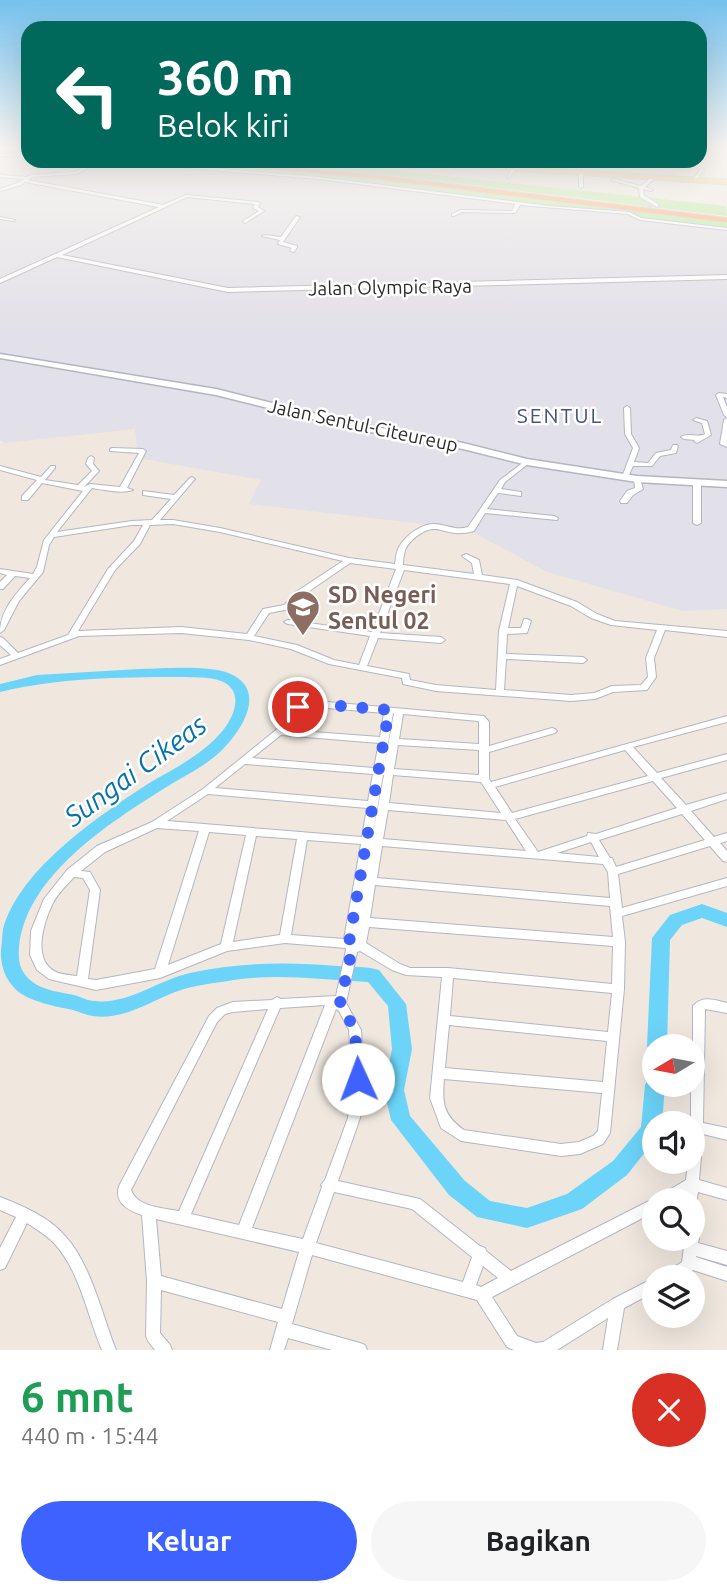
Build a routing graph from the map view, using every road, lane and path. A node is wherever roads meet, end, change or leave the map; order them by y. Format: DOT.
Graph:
graph roads {
  1 [pos="156,209"];
  2 [pos="257,209"];
  3 [pos="516,209"];
  4 [pos="589,209"];
  5 [pos="650,209"];
  6 [pos="656,209"];
  7 [pos="454,215"];
  8 [pos="298,217"];
  9 [pos="0,218"];
  10 [pos="727,218"];
  11 [pos="13,220"];
  12 [pos="244,222"];
  13 [pos="727,229"];
  14 [pos="264,236"];
  15 [pos="282,239"];
  16 [pos="292,251"];
  17 [pos="57,255"];
  18 [pos="727,277"];
  19 [pos="0,281"];
  20 [pos="0,356"];
  21 [pos="727,396"];
  22 [pos="627,408"];
  23 [pos="727,415"];
  24 [pos="696,420"];
  25 [pos="727,420"];
  26 [pos="684,437"];
  27 [pos="704,438"];
  28 [pos="725,445"];
  29 [pos="674,446"];
  30 [pos="112,450"];
  31 [pos="91,458"];
  32 [pos="527,462"];
  33 [pos="631,464"];
  34 [pos="52,467"];
  35 [pos="0,468"];
  36 [pos="625,477"];
  37 [pos="192,479"];
  38 [pos="636,479"];
  39 [pos="41,480"];
  40 [pos="697,483"];
  41 [pos="727,484"];
  42 [pos="83,488"];
  43 [pos="496,490"];
  44 [pos="146,493"];
  45 [pos="518,494"];
  46 [pos="175,497"];
  47 [pos="26,498"];
  48 [pos="624,502"];
  49 [pos="484,511"];
  50 [pos="554,518"];
  51 [pos="151,521"];
  52 [pos="697,523"];
  53 [pos="51,535"];
  54 [pos="466,556"];
  55 [pos="349,560"];
  56 [pos="400,567"];
  57 [pos="0,571"];
  58 [pos="12,574"];
  59 [pos="34,577"];
  60 [pos="478,577"];
  61 [pos="514,582"];
  62 [pos="0,587"];
  63 [pos="527,621"];
  64 [pos="288,622"];
  65 [pos="0,630"];
  66 [pos="661,630"];
  67 [pos="503,631"];
  68 [pos="727,634"];
  69 [pos="72,635"];
  70 [pos="377,635"];
  71 [pos="249,637"];
  72 [pos="0,640"];
  73 [pos="441,640"];
  74 [pos="17,656"];
  75 [pos="503,656"];
  76 [pos="583,660"];
  77 [pos="0,662"];
  78 [pos="362,668"];
  79 [pos="500,691"];
  80 [pos="394,711"];
  81 [pos="727,719"];
  82 [pos="552,731"];
  83 [pos="279,732"];
  84 [pos="388,741"];
  85 [pos="627,746"];
  86 [pos="483,749"];
  87 [pos="727,757"];
  88 [pos="244,761"];
  89 [pos="384,771"];
  90 [pos="654,776"];
  91 [pos="486,782"];
  92 [pos="206,791"];
  93 [pos="727,796"];
  94 [pos="378,805"];
  95 [pos="683,809"];
  96 [pos="510,817"];
  97 [pos="156,824"];
  98 [pos="205,828"];
  99 [pos="252,831"];
  100 [pos="303,835"];
  101 [pos="592,836"];
  102 [pos="727,837"];
  103 [pos="372,841"];
  104 [pos="712,842"];
  105 [pos="536,855"];
  106 [pos="727,858"];
  107 [pos="611,867"];
  108 [pos="71,873"];
  109 [pos="370,881"];
  110 [pos="727,881"];
  111 [pos="616,908"];
  112 [pos="364,922"];
  113 [pos="285,939"];
  114 [pos="619,942"];
  115 [pos="354,946"];
  116 [pos="226,947"];
  117 [pos="160,973"];
  118 [pos="448,973"];
  119 [pos="82,983"];
  120 [pos="618,989"];
  121 [pos="338,999"];
  122 [pos="277,1002"];
  123 [pos="727,1007"];
  124 [pos="445,1020"];
  125 [pos="613,1037"];
  126 [pos="441,1073"];
  127 [pos="609,1088"];
  128 [pos="697,1111"];
  129 [pos="705,1129"];
  130 [pos="727,1134"];
  131 [pos="692,1174"];
  132 [pos="691,1184"];
  133 [pos="328,1185"];
  134 [pos="684,1188"];
  135 [pos="691,1188"];
  136 [pos="727,1194"];
  137 [pos="0,1203"];
  138 [pos="642,1211"];
  139 [pos="149,1212"];
  140 [pos="24,1215"];
  141 [pos="182,1219"];
  142 [pos="243,1233"];
  143 [pos="307,1247"];
  144 [pos="693,1251"];
  145 [pos="696,1251"];
  146 [pos="480,1253"];
  147 [pos="727,1258"];
  148 [pos="0,1263"];
  149 [pos="727,1274"];
  150 [pos="510,1279"];
  151 [pos="154,1281"];
  152 [pos="642,1291"];
  153 [pos="475,1292"];
  154 [pos="618,1304"];
  155 [pos="285,1323"];
  156 [pos="511,1346"];
  157 [pos="109,1350"];
  158 [pos="165,1350"];
  159 [pos="278,1350"];
  160 [pos="360,1350"];
  161 [pos="536,1350"];
  162 [pos="610,1350"];
  1 -- 17 [label="street"];
  2 -- 12 [label="street"];
  3 -- 7 [label="street"];
  4 -- 13 [label="street"];
  5 -- 10 [label="highway"];
  6 -- 10 [label="highway"];
  8 -- 15 [label="street"];
  9 -- 11 [label="street"];
  14 -- 15 [label="street"];
  15 -- 16 [label="street"];
  17 -- 18 [label="street, Jalan Olympic Raya"];
  17 -- 19 [label="street"];
  20 -- 32 [label="street, Jalan Sentul-Citeureup"];
  21 -- 23 [label="street"];
  22 -- 33 [label="street"];
  24 -- 27 [label="street"];
  25 -- 28 [label="street"];
  26 -- 27 [label="street"];
  27 -- 28 [label="street"];
  29 -- 33 [label="street"];
  30 -- 42 [label="street"];
  31 -- 42 [label="street"];
  32 -- 36 [label="street, Jalan Sentul-Citeureup"];
  32 -- 43 [label="street"];
  33 -- 36 [label="street"];
  34 -- 39 [label="street"];
  35 -- 39 [label="street"];
  36 -- 38 [label="street, Jalan Sentul-Citeureup"];
  37 -- 46 [label="street"];
  38 -- 40 [label="street, Jalan Sentul-Citeureup"];
  38 -- 48 [label="street"];
  39 -- 42 [label="street"];
  39 -- 47 [label="street"];
  40 -- 41 [label="street, Jalan Sentul-Citeureup"];
  40 -- 52 [label="street"];
  42 -- 53 [label="street"];
  43 -- 45 [label="street"];
  43 -- 49 [label="street"];
  44 -- 46 [label="street"];
  46 -- 51 [label="street"];
  49 -- 50 [label="street"];
  49 -- 56 [label="street"];
  51 -- 53 [label="street"];
  51 -- 55 [label="street"];
  51 -- 69 [label="street"];
  53 -- 59 [label="street"];
  54 -- 60 [label="street"];
  55 -- 56 [label="street"];
  55 -- 71 [label="street"];
  56 -- 60 [label="street"];
  56 -- 70 [label="street"];
  57 -- 58 [label="street"];
  58 -- 59 [label="street"];
  58 -- 62 [label="street"];
  59 -- 65 [label="street"];
  60 -- 61 [label="street"];
  61 -- 66 [label="street"];
  61 -- 67 [label="street"];
  63 -- 67 [label="street"];
  64 -- 70 [label="street"];
  66 -- 68 [label="street"];
  66 -- 79 [label="street"];
  67 -- 75 [label="street"];
  69 -- 71 [label="street"];
  69 -- 74 [label="street"];
  70 -- 73 [label="street"];
  70 -- 78 [label="street"];
  71 -- 78 [label="street"];
  72 -- 74 [label="street"];
  74 -- 77 [label="street"];
  75 -- 76 [label="street"];
  75 -- 79 [label="street"];
  78 -- 79 [label="street"];
  80 -- 83 [label="street"];
  80 -- 84 [label="street"];
  80 -- 86 [label="street"];
  81 -- 85 [label="street"];
  82 -- 86 [label="street"];
  83 -- 84 [label="street"];
  83 -- 88 [label="street"];
  84 -- 86 [label="street"];
  84 -- 89 [label="street"];
  85 -- 90 [label="street"];
  85 -- 91 [label="street"];
  86 -- 91 [label="street"];
  87 -- 90 [label="street"];
  88 -- 89 [label="street"];
  88 -- 92 [label="street"];
  89 -- 91 [label="street"];
  89 -- 94 [label="street"];
  90 -- 95 [label="street"];
  90 -- 96 [label="street"];
  91 -- 96 [label="street"];
  92 -- 94 [label="street"];
  92 -- 97 [label="street"];
  93 -- 95 [label="street"];
  94 -- 96 [label="street"];
  94 -- 103 [label="street"];
  95 -- 101 [label="street"];
  95 -- 104 [label="street"];
  96 -- 105 [label="street"];
  97 -- 98 [label="street"];
  97 -- 108 [label="street"];
  98 -- 99 [label="street"];
  98 -- 117 [label="street"];
  99 -- 100 [label="street"];
  99 -- 116 [label="street"];
  100 -- 103 [label="street"];
  100 -- 113 [label="street"];
  101 -- 105 [label="street"];
  101 -- 107 [label="street"];
  102 -- 104 [label="street"];
  103 -- 105 [label="street"];
  103 -- 109 [label="street"];
  103 -- 115 [label="street"];
  104 -- 106 [label="street"];
  104 -- 107 [label="street"];
  105 -- 107 [label="street"];
  107 -- 111 [label="street"];
  108 -- 119 [label="street"];
  108 -- 119 [label="street"];
  109 -- 111 [label="street"];
  109 -- 112 [label="street"];
  110 -- 111 [label="street"];
  111 -- 114 [label="street"];
  112 -- 114 [label="street"];
  112 -- 115 [label="street"];
  113 -- 115 [label="street"];
  113 -- 116 [label="street"];
  114 -- 120 [label="street"];
  115 -- 118 [label="street"];
  115 -- 121 [label="street"];
  116 -- 117 [label="street"];
  117 -- 119 [label="street"];
  118 -- 120 [label="street"];
  118 -- 124 [label="street"];
  120 -- 125 [label="street"];
  121 -- 122 [label="street"];
  121 -- 133 [label="street"];
  121 -- 142 [label="street"];
  122 -- 139 [label="street"];
  122 -- 141 [label="street"];
  123 -- 128 [label="street"];
  124 -- 125 [label="street"];
  124 -- 126 [label="street"];
  125 -- 127 [label="street"];
  126 -- 127 [label="street"];
  126 -- 127 [label="street"];
  129 -- 130 [label="street"];
  131 -- 132 [label="street"];
  132 -- 134 [label="street"];
  132 -- 135 [label="street"];
  132 -- 136 [label="street"];
  133 -- 143 [label="street"];
  133 -- 146 [label="street"];
  137 -- 140 [label="street"];
  138 -- 150 [label="street"];
  139 -- 141 [label="street"];
  139 -- 151 [label="street"];
  140 -- 148 [label="street"];
  140 -- 157 [label="street"];
  141 -- 142 [label="street"];
  142 -- 143 [label="street"];
  143 -- 153 [label="street"];
  143 -- 155 [label="street"];
  144 -- 149 [label="street"];
  145 -- 147 [label="street"];
  146 -- 150 [label="street"];
  146 -- 153 [label="street"];
  150 -- 153 [label="street"];
  151 -- 155 [label="street"];
  151 -- 158 [label="street"];
  152 -- 154 [label="street"];
  153 -- 156 [label="street"];
  154 -- 161 [label="street"];
  154 -- 162 [label="street"];
  155 -- 159 [label="street"];
  155 -- 160 [label="street"];
  156 -- 161 [label="street"];
}
